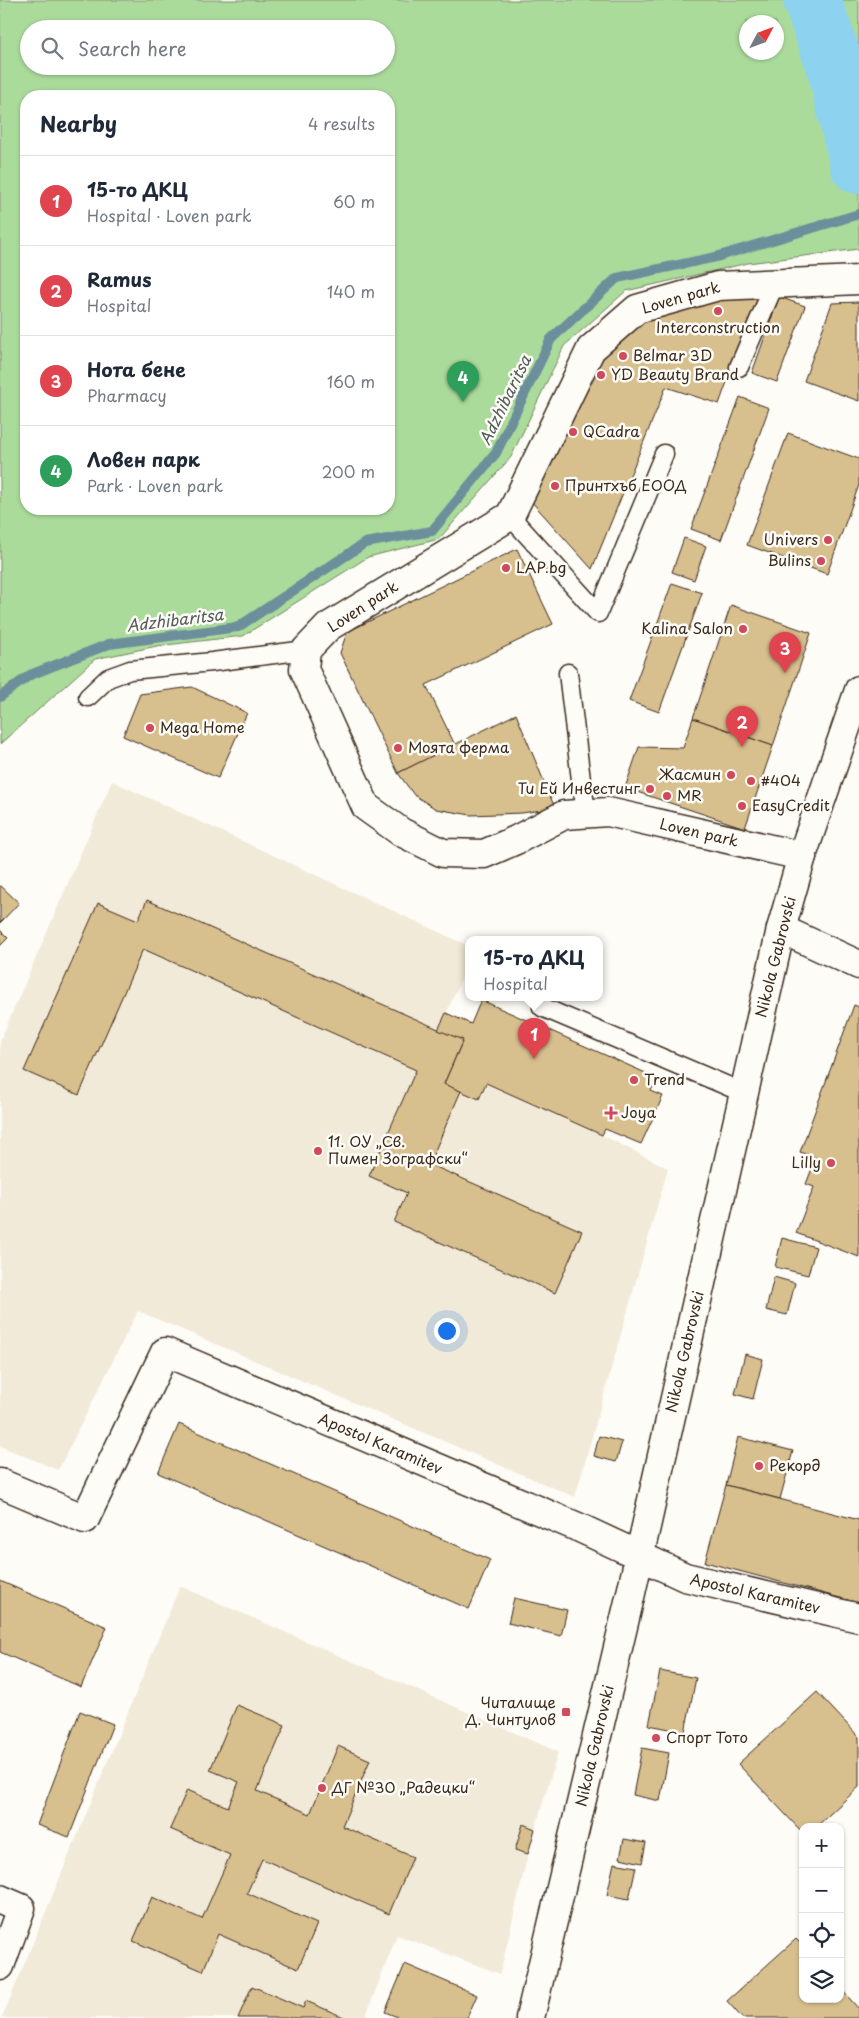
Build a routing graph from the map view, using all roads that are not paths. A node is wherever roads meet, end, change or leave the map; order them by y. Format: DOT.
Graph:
graph roads {
  1 [pos="859,280"];
  2 [pos="775,283"];
  3 [pos="739,368"];
  4 [pos="664,454"];
  5 [pos="510,516"];
  6 [pos="306,650"];
  7 [pos="568,673"];
  8 [pos="859,690"];
  9 [pos="88,697"];
  10 [pos="587,813"];
  11 [pos="802,856"];
  12 [pos="780,929"];
  13 [pos="859,965"];
  14 [pos="542,1007"];
  15 [pos="744,1093"];
  16 [pos="0,1482"];
  17 [pos="639,1557"];
  18 [pos="859,1618"];
  19 [pos="0,1900"];
  20 [pos="0,1966"];
  21 [pos="530,2018"];
  1 -- 2 [label="street, Loven park"];
  2 -- 3 [label="lane"];
  2 -- 5 [label="street, Loven park"];
  4 -- 5 [label="lane"];
  5 -- 6 [label="street, Loven park"];
  6 -- 9 [label="lane"];
  6 -- 10 [label="street, Loven park"];
  7 -- 10 [label="lane"];
  8 -- 11 [label="street, Nikola Gabrovski"];
  10 -- 11 [label="street, Loven park"];
  11 -- 12 [label="street, Nikola Gabrovski"];
  12 -- 13 [label="street"];
  12 -- 15 [label="street, Nikola Gabrovski"];
  14 -- 15 [label="lane"];
  15 -- 17 [label="street, Nikola Gabrovski"];
  16 -- 17 [label="street, Apostol Karamitev"];
  17 -- 18 [label="street, Apostol Karamitev"];
  17 -- 21 [label="street, Nikola Gabrovski"];
  19 -- 20 [label="street"];
}
